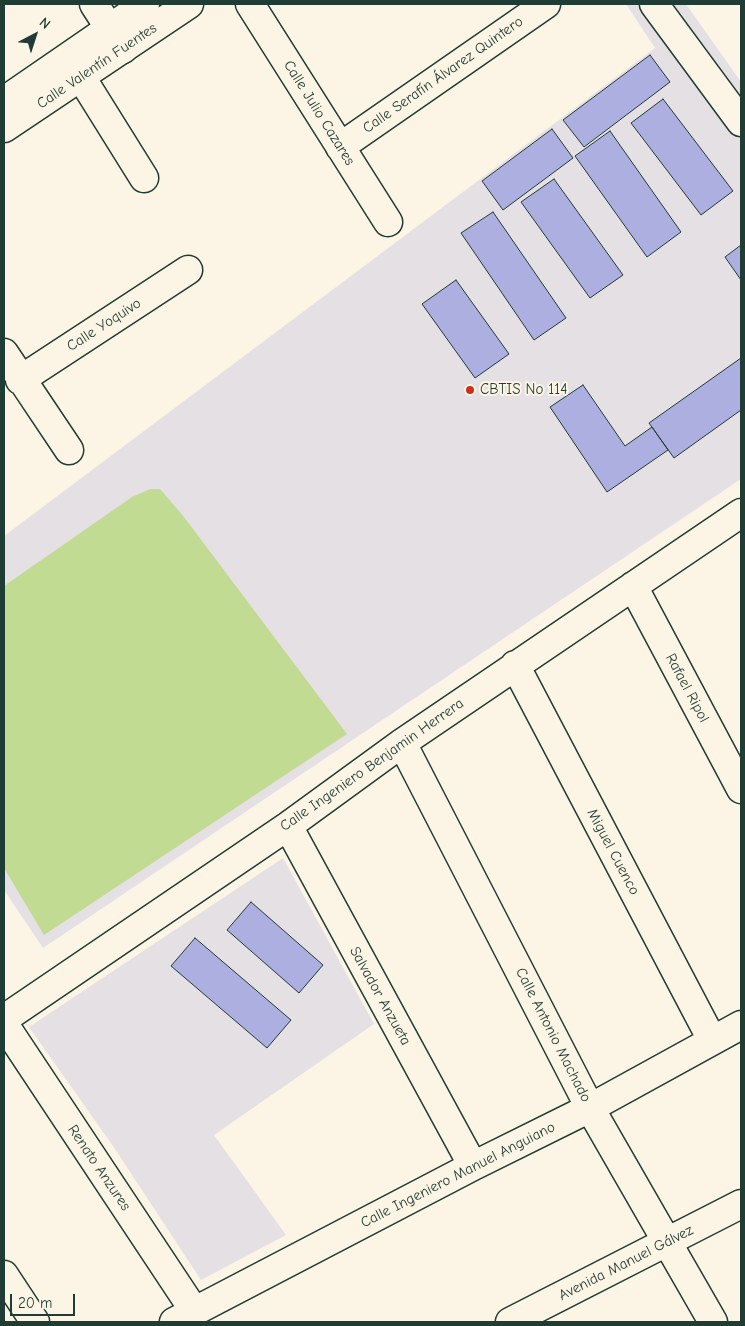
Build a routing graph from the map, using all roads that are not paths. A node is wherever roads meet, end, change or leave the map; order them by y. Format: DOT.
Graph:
graph roads {
  1 [pos="94,4"];
  2 [pos="145,4"];
  3 [pos="189,4"];
  4 [pos="250,4"];
  5 [pos="546,4"];
  6 [pos="654,4"];
  7 [pos="116,38"];
  8 [pos="81,77"];
  9 [pos="4,101"];
  10 [pos="741,122"];
  11 [pos="4,128"];
  12 [pos="340,147"];
  13 [pos="144,178"];
  14 [pos="388,222"];
  15 [pos="188,270"];
  16 [pos="4,353"];
  17 [pos="20,380"];
  18 [pos="68,450"];
  19 [pos="741,513"];
  20 [pos="634,586"];
  21 [pos="515,665"];
  22 [pos="402,743"];
  23 [pos="741,789"];
  24 [pos="288,826"];
  25 [pos="4,1019"];
  26 [pos="4,1024"];
  27 [pos="741,1025"];
  28 [pos="712,1040"];
  29 [pos="590,1108"];
  30 [pos="473,1166"];
  31 [pos="741,1204"];
  32 [pos="666,1242"];
  33 [pos="4,1275"];
  34 [pos="184,1317"];
  35 [pos="35,1322"];
  36 [pos="510,1322"];
  37 [pos="713,1322"];
  1 -- 7 [label="street"];
  2 -- 7 [label="street, Calle Valentín Fuentes"];
  3 -- 7 [label="street, Calle Valentín Fuentes"];
  4 -- 12 [label="street, Calle Julio Cazares"];
  5 -- 12 [label="street, Calle Serafín Álvarez Quintero"];
  6 -- 10 [label="street"];
  7 -- 8 [label="street, Calle Valentín Fuentes"];
  7 -- 9 [label="street, Calle Valentín Fuentes"];
  8 -- 11 [label="street, Calle Valentín Fuentes"];
  8 -- 13 [label="street"];
  12 -- 14 [label="street, Calle Julio Cazares"];
  15 -- 17 [label="street, Calle Yoquivo"];
  16 -- 17 [label="street"];
  17 -- 18 [label="street"];
  19 -- 20 [label="street, Calle Ingeniero Benjamin Herrera"];
  20 -- 21 [label="street, Calle Ingeniero Benjamin Herrera"];
  20 -- 23 [label="street, Rafael Ripol"];
  21 -- 22 [label="street, Calle Ingeniero Benjamin Herrera"];
  21 -- 28 [label="street, Miguel Cuenco"];
  22 -- 24 [label="street, Calle Ingeniero Benjamin Herrera"];
  22 -- 29 [label="street, Calle Antonio Machado"];
  24 -- 25 [label="street, Calle Ingeniero Benjamin Herrera"];
  24 -- 30 [label="street, Salvador Anzueta"];
  26 -- 34 [label="street, Renato Anzures"];
  27 -- 28 [label="street, Calle Ingeniero Manuel Anguiano"];
  28 -- 29 [label="street, Calle Ingeniero Manuel Anguiano"];
  29 -- 30 [label="street, Calle Ingeniero Manuel Anguiano"];
  29 -- 32 [label="street, Calle Antonio Machado"];
  30 -- 34 [label="street, Calle Ingeniero Manuel Anguiano"];
  31 -- 32 [label="street, Avenida Manuel Gálvez"];
  32 -- 36 [label="street, Avenida Manuel Gálvez"];
  32 -- 37 [label="street, Calle Antonio Machado"];
  33 -- 35 [label="street"];
}
